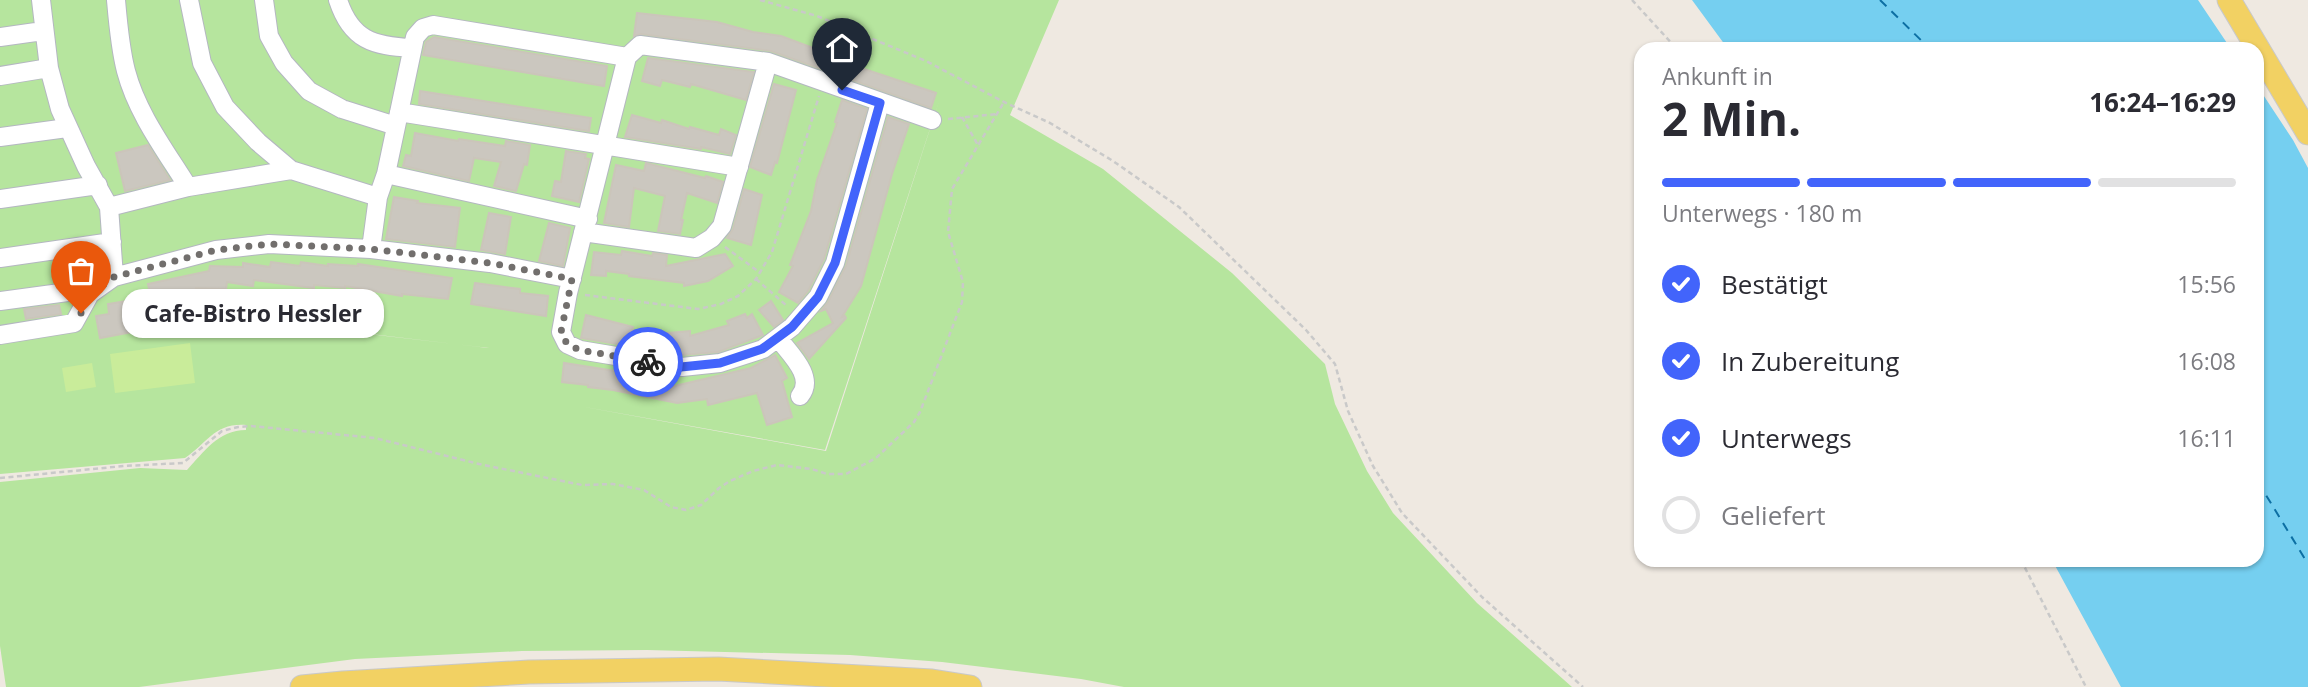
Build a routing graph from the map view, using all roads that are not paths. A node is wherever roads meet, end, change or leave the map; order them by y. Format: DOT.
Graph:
graph roads {
  1 [pos="41,0"];
  2 [pos="116,0"];
  3 [pos="189,0"];
  4 [pos="264,0"];
  5 [pos="338,0"];
  6 [pos="2230,0"];
  7 [pos="43,31"];
  8 [pos="0,37"];
  9 [pos="2255,42"];
  10 [pos="412,48"];
  11 [pos="627,57"];
  12 [pos="2264,58"];
  13 [pos="768,62"];
  14 [pos="49,68"];
  15 [pos="0,76"];
  16 [pos="880,103"];
  17 [pos="397,119"];
  18 [pos="932,120"];
  19 [pos="67,128"];
  20 [pos="2308,133"];
  21 [pos="0,137"];
  22 [pos="605,145"];
  23 [pos="739,167"];
  24 [pos="291,170"];
  25 [pos="386,174"];
  26 [pos="98,185"];
  27 [pos="188,187"];
  28 [pos="379,197"];
  29 [pos="0,199"];
  30 [pos="108,207"];
  31 [pos="585,226"];
  32 [pos="112,242"];
  33 [pos="371,249"];
  34 [pos="0,258"];
  35 [pos="114,277"];
  36 [pos="572,279"];
  37 [pos="90,294"];
  38 [pos="0,301"];
  39 [pos="0,335"];
  40 [pos="778,338"];
  41 [pos="800,396"];
  42 [pos="302,687"];
  43 [pos="970,687"];
  1 -- 7 [label="lane"];
  2 -- 27 [label="lane"];
  3 -- 24 [label="lane"];
  4 -- 17 [label="lane"];
  5 -- 10 [label="lane"];
  6 -- 9 [label="main road"];
  7 -- 8 [label="lane"];
  7 -- 14 [label="lane"];
  10 -- 11 [label="lane"];
  10 -- 17 [label="lane"];
  11 -- 13 [label="lane"];
  11 -- 22 [label="lane"];
  12 -- 20 [label="main road"];
  13 -- 16 [label="lane"];
  13 -- 23 [label="lane"];
  14 -- 15 [label="lane"];
  14 -- 19 [label="lane"];
  16 -- 18 [label="lane"];
  16 -- 40 [label="lane"];
  17 -- 22 [label="lane"];
  17 -- 25 [label="lane"];
  19 -- 21 [label="lane"];
  19 -- 26 [label="lane"];
  22 -- 23 [label="lane"];
  22 -- 31 [label="lane"];
  23 -- 31 [label="lane"];
  24 -- 27 [label="lane"];
  24 -- 28 [label="lane"];
  25 -- 28 [label="lane"];
  25 -- 31 [label="lane"];
  26 -- 29 [label="lane"];
  26 -- 30 [label="lane"];
  27 -- 30 [label="lane"];
  28 -- 33 [label="lane"];
  30 -- 32 [label="lane"];
  31 -- 36 [label="lane"];
  32 -- 34 [label="lane"];
  32 -- 35 [label="lane"];
  33 -- 35 [label="lane"];
  33 -- 36 [label="lane"];
  35 -- 37 [label="lane"];
  36 -- 40 [label="lane"];
  37 -- 38 [label="lane"];
  37 -- 39 [label="lane"];
  40 -- 41 [label="lane"];
  42 -- 43 [label="main road"];
}
